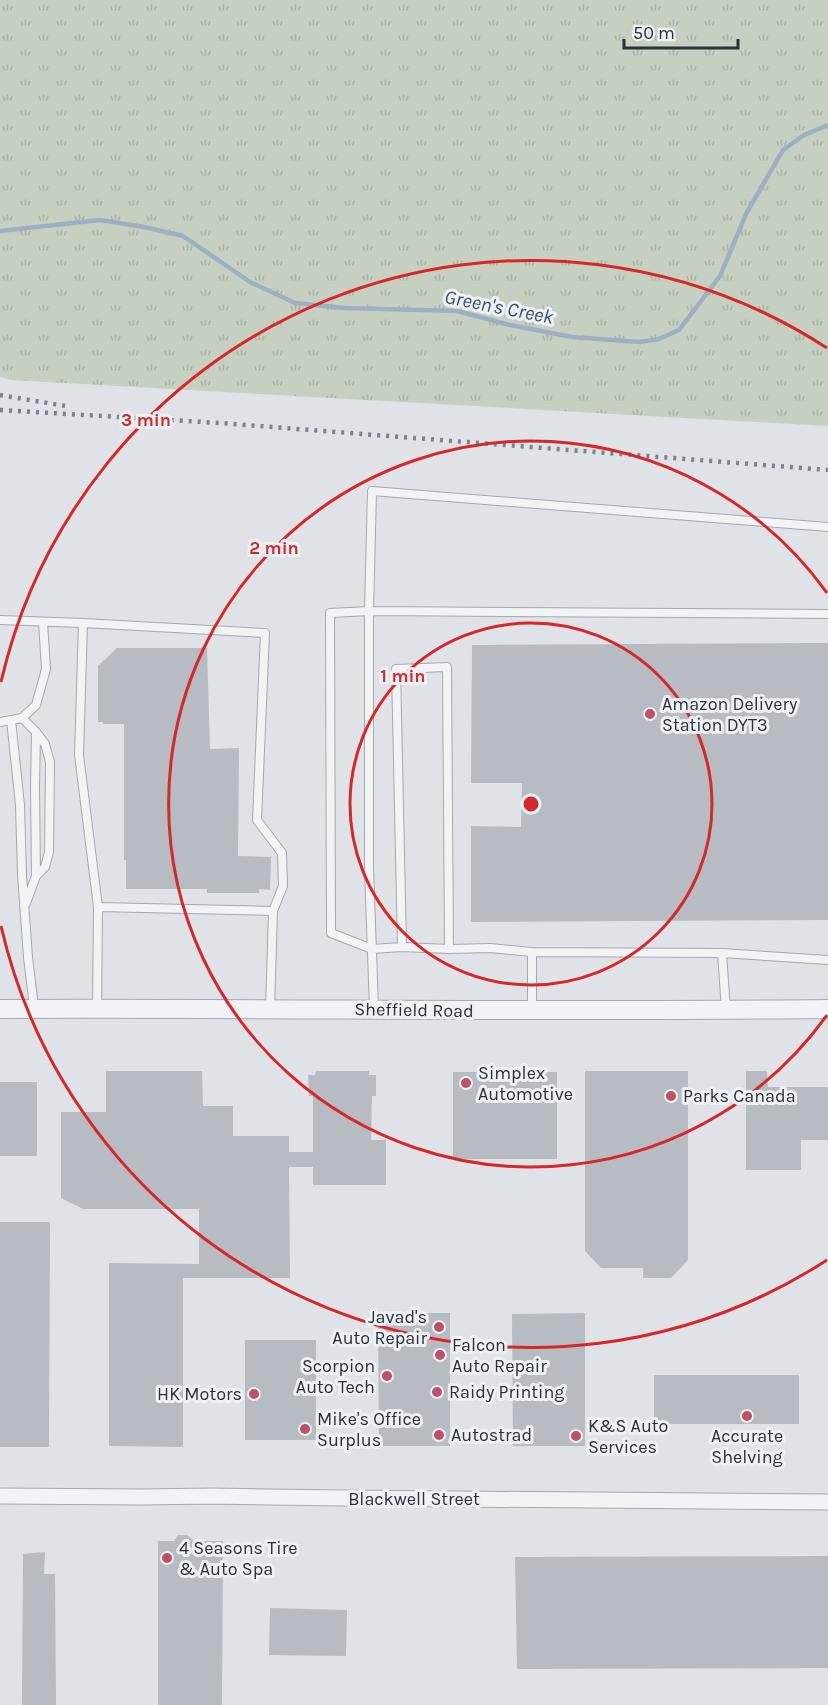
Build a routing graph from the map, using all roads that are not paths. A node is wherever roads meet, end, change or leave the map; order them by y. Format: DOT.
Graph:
graph roads {
  1 [pos="828,527"];
  2 [pos="369,611"];
  3 [pos="828,614"];
  4 [pos="0,620"];
  5 [pos="43,622"];
  6 [pos="83,623"];
  7 [pos="22,718"];
  8 [pos="11,720"];
  9 [pos="0,722"];
  10 [pos="36,732"];
  11 [pos="36,876"];
  12 [pos="98,906"];
  13 [pos="24,908"];
  14 [pos="273,911"];
  15 [pos="402,947"];
  16 [pos="372,949"];
  17 [pos="449,949"];
  18 [pos="532,952"];
  19 [pos="722,952"];
  20 [pos="828,960"];
  21 [pos="97,1008"];
  22 [pos="0,1009"];
  23 [pos="34,1009"];
  24 [pos="374,1009"];
  25 [pos="828,1009"];
  26 [pos="270,1010"];
  27 [pos="726,1010"];
  28 [pos="532,1011"];
  29 [pos="0,1496"];
  30 [pos="828,1502"];
  1 -- 2 [label="lane"];
  2 -- 3 [label="lane"];
  2 -- 16 [label="lane"];
  2 -- 16 [label="lane"];
  4 -- 5 [label="lane"];
  5 -- 6 [label="lane"];
  5 -- 7 [label="lane"];
  6 -- 12 [label="lane"];
  6 -- 14 [label="lane"];
  7 -- 8 [label="lane"];
  7 -- 10 [label="lane"];
  8 -- 9 [label="lane"];
  8 -- 13 [label="lane"];
  10 -- 11 [label="lane"];
  10 -- 11 [label="lane"];
  11 -- 13 [label="lane"];
  12 -- 14 [label="lane"];
  12 -- 21 [label="lane"];
  13 -- 23 [label="lane"];
  14 -- 26 [label="lane"];
  15 -- 16 [label="lane"];
  15 -- 17 [label="lane"];
  15 -- 17 [label="lane"];
  16 -- 24 [label="lane"];
  17 -- 18 [label="lane"];
  18 -- 19 [label="lane"];
  18 -- 28 [label="lane"];
  19 -- 20 [label="lane"];
  19 -- 27 [label="lane"];
  21 -- 23 [label="street, Sheffield Road"];
  21 -- 26 [label="street, Sheffield Road"];
  22 -- 23 [label="street, Sheffield Road"];
  24 -- 26 [label="street, Sheffield Road"];
  24 -- 28 [label="street, Sheffield Road"];
  25 -- 27 [label="street, Sheffield Road"];
  27 -- 28 [label="street, Sheffield Road"];
  29 -- 30 [label="street, Blackwell Street"];
}
